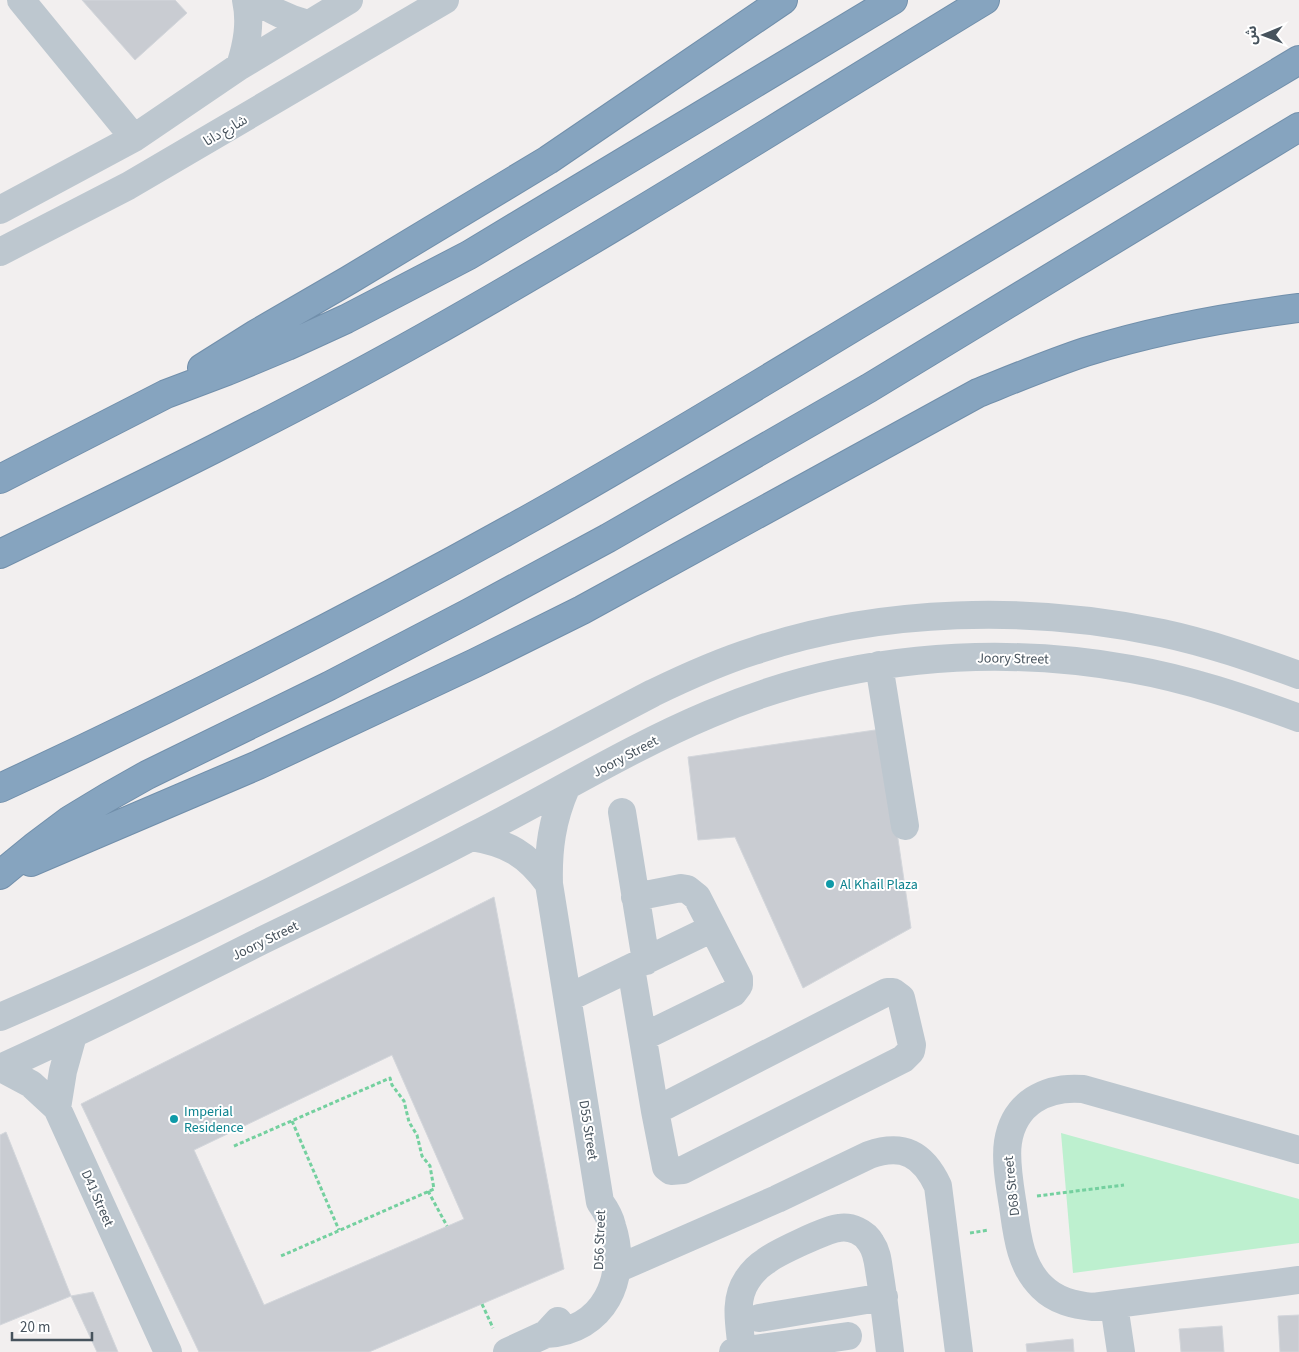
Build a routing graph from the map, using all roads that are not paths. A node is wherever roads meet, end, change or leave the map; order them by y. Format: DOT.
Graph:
graph roads {
  1 [pos="21,0"];
  2 [pos="246,0"];
  3 [pos="256,0"];
  4 [pos="349,0"];
  5 [pos="445,0"];
  6 [pos="783,0"];
  7 [pos="893,0"];
  8 [pos="985,0"];
  9 [pos="308,24"];
  10 [pos="1299,60"];
  11 [pos="240,66"];
  12 [pos="1299,127"];
  13 [pos="134,138"];
  14 [pos="0,210"];
  15 [pos="0,252"];
  16 [pos="1299,308"];
  17 [pos="166,394"];
  18 [pos="0,479"];
  19 [pos="0,554"];
  20 [pos="879,666"];
  21 [pos="1299,675"];
  22 [pos="1299,718"];
  23 [pos="0,788"];
  24 [pos="566,788"];
  25 [pos="622,812"];
  26 [pos="906,826"];
  27 [pos="471,837"];
  28 [pos="0,875"];
  29 [pos="549,884"];
  30 [pos="635,896"];
  31 [pos="713,928"];
  32 [pos="638,964"];
  33 [pos="568,998"];
  34 [pos="0,1018"];
  35 [pos="72,1035"];
  36 [pos="643,1037"];
  37 [pos="0,1068"];
  38 [pos="56,1108"];
  39 [pos="655,1111"];
  40 [pos="1299,1150"];
  41 [pos="600,1202"];
  42 [pos="616,1269"];
  43 [pos="1299,1280"];
  44 [pos="884,1297"];
  45 [pos="1114,1305"];
  46 [pos="759,1318"];
  47 [pos="848,1336"];
  48 [pos="533,1346"];
  49 [pos="168,1352"];
  50 [pos="734,1352"];
  51 [pos="890,1352"];
  52 [pos="959,1352"];
  53 [pos="1121,1352"];
  1 -- 13 [label="street"];
  2 -- 11 [label="street"];
  3 -- 9 [label="street"];
  4 -- 9 [label="street"];
  5 -- 15 [label="street, شارع دانا"];
  6 -- 17 [label="highway"];
  7 -- 17 [label="highway"];
  8 -- 19 [label="highway"];
  9 -- 11 [label="street"];
  10 -- 23 [label="highway"];
  11 -- 13 [label="street"];
  12 -- 28 [label="highway"];
  13 -- 14 [label="street"];
  16 -- 28 [label="highway"];
  17 -- 18 [label="highway"];
  20 -- 22 [label="street, Joory Street"];
  20 -- 24 [label="street, Joory Street"];
  20 -- 26 [label="street"];
  21 -- 34 [label="street"];
  24 -- 27 [label="street, Joory Street"];
  24 -- 29 [label="street, D55 Street"];
  25 -- 30 [label="street"];
  27 -- 29 [label="street, D55 Street"];
  27 -- 35 [label="street, Joory Street"];
  29 -- 33 [label="street, D55 Street"];
  30 -- 31 [label="street"];
  30 -- 32 [label="street"];
  31 -- 32 [label="street"];
  31 -- 36 [label="street"];
  32 -- 33 [label="street"];
  32 -- 36 [label="street"];
  33 -- 41 [label="street, D55 Street"];
  35 -- 37 [label="street, Joory Street"];
  35 -- 38 [label="street"];
  36 -- 39 [label="street"];
  37 -- 38 [label="street, D41 Street"];
  38 -- 49 [label="street, D41 Street"];
  39 -- 39 [label="street"];
  40 -- 45 [label="street, D68 Street"];
  41 -- 42 [label="street, D55 Street"];
  41 -- 48 [label="street, D56 Street"];
  42 -- 48 [label="street, D55 Street"];
  42 -- 52 [label="street"];
  43 -- 45 [label="street, D68 Street"];
  44 -- 46 [label="street"];
  44 -- 50 [label="street"];
  44 -- 51 [label="street"];
  45 -- 53 [label="street"];
  47 -- 50 [label="street"];
}
